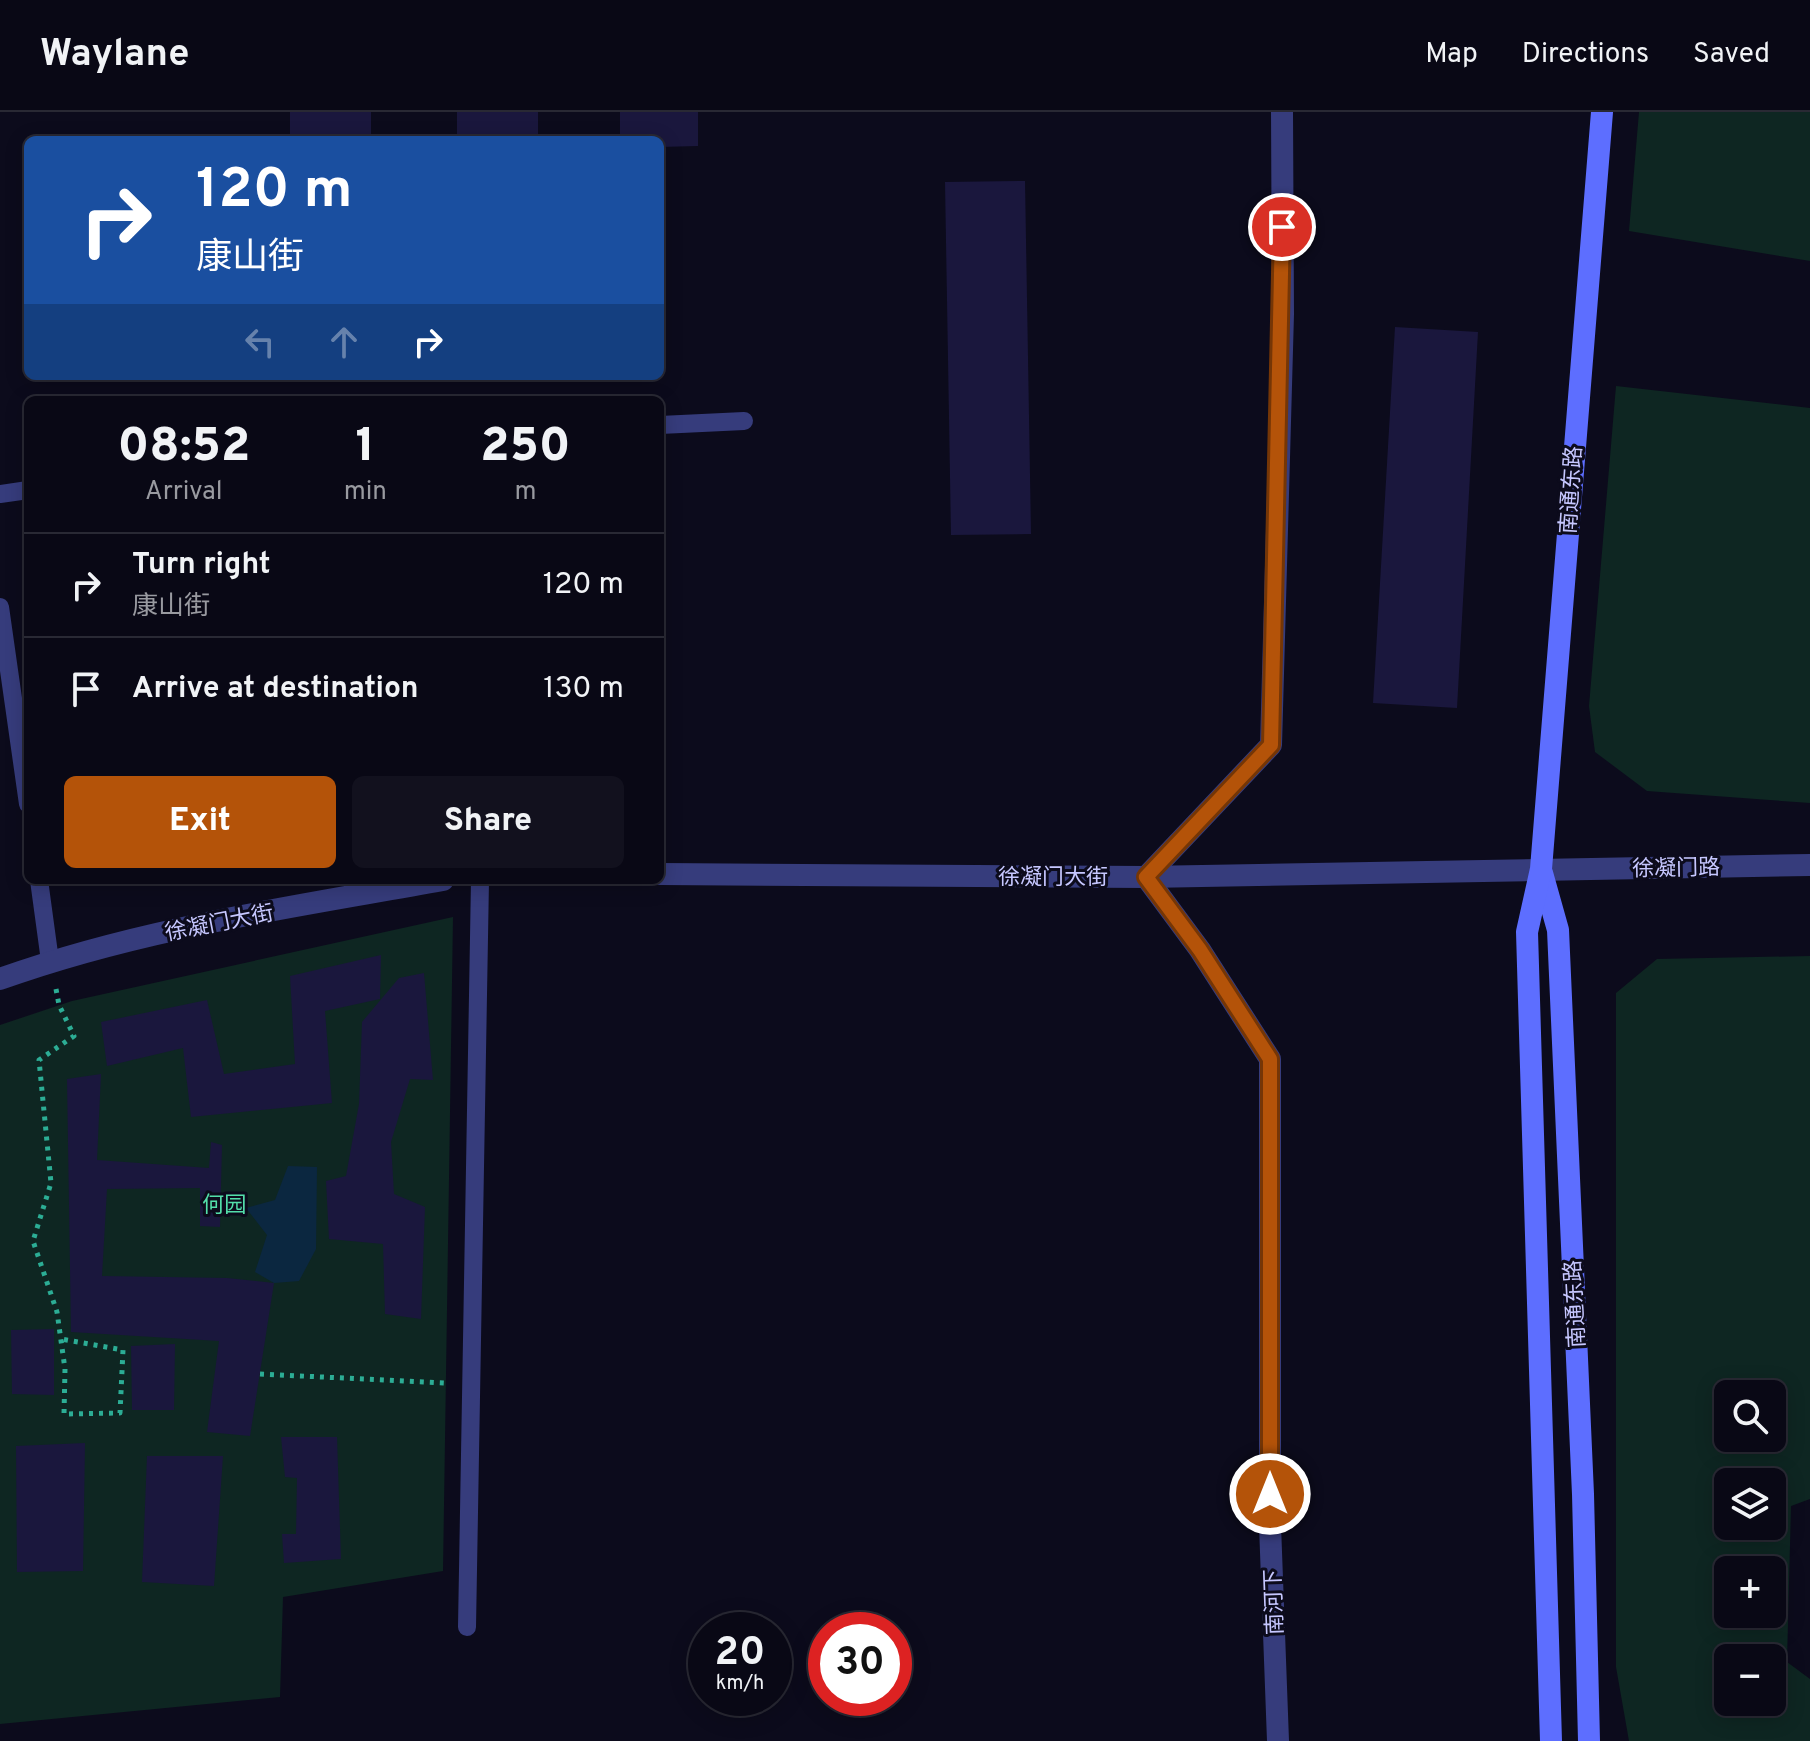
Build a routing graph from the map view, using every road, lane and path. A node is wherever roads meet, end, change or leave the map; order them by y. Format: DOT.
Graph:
graph roads {
  1 [pos="1282,112"];
  2 [pos="1602,112"];
  3 [pos="744,421"];
  4 [pos="664,425"];
  5 [pos="24,491"];
  6 [pos="0,494"];
  7 [pos="0,607"];
  8 [pos="24,776"];
  9 [pos="1810,865"];
  10 [pos="1541,869"];
  11 [pos="664,874"];
  12 [pos="1146,877"];
  13 [pos="40,884"];
  14 [pos="421,884"];
  15 [pos="480,884"];
  16 [pos="50,961"];
  17 [pos="0,979"];
  18 [pos="59,1005"];
  19 [pos="61,1339"];
  20 [pos="260,1374"];
  21 [pos="471,1385"];
  22 [pos="467,1627"];
  23 [pos="1278,1741"];
  24 [pos="1551,1741"];
  25 [pos="1589,1741"];
  1 -- 12 [label="street"];
  2 -- 10 [label="main road, 南通东路"];
  3 -- 4 [label="lane"];
  5 -- 6 [label="lane"];
  7 -- 8 [label="lane"];
  9 -- 10 [label="street, 徐凝门路"];
  10 -- 12 [label="street, 徐凝门大街"];
  10 -- 24 [label="main road, 南通东路"];
  10 -- 25 [label="main road, 南通东路"];
  11 -- 12 [label="street, 徐凝门大街"];
  12 -- 23 [label="street, 南河下"];
  13 -- 16 [label="lane"];
  14 -- 16 [label="street, 徐凝门大街"];
  15 -- 21 [label="lane"];
  16 -- 17 [label="street, 徐凝门大街"];
  18 -- 19 [label="path"];
  19 -- 19 [label="path"];
  20 -- 21 [label="path"];
  21 -- 22 [label="lane"];
}
